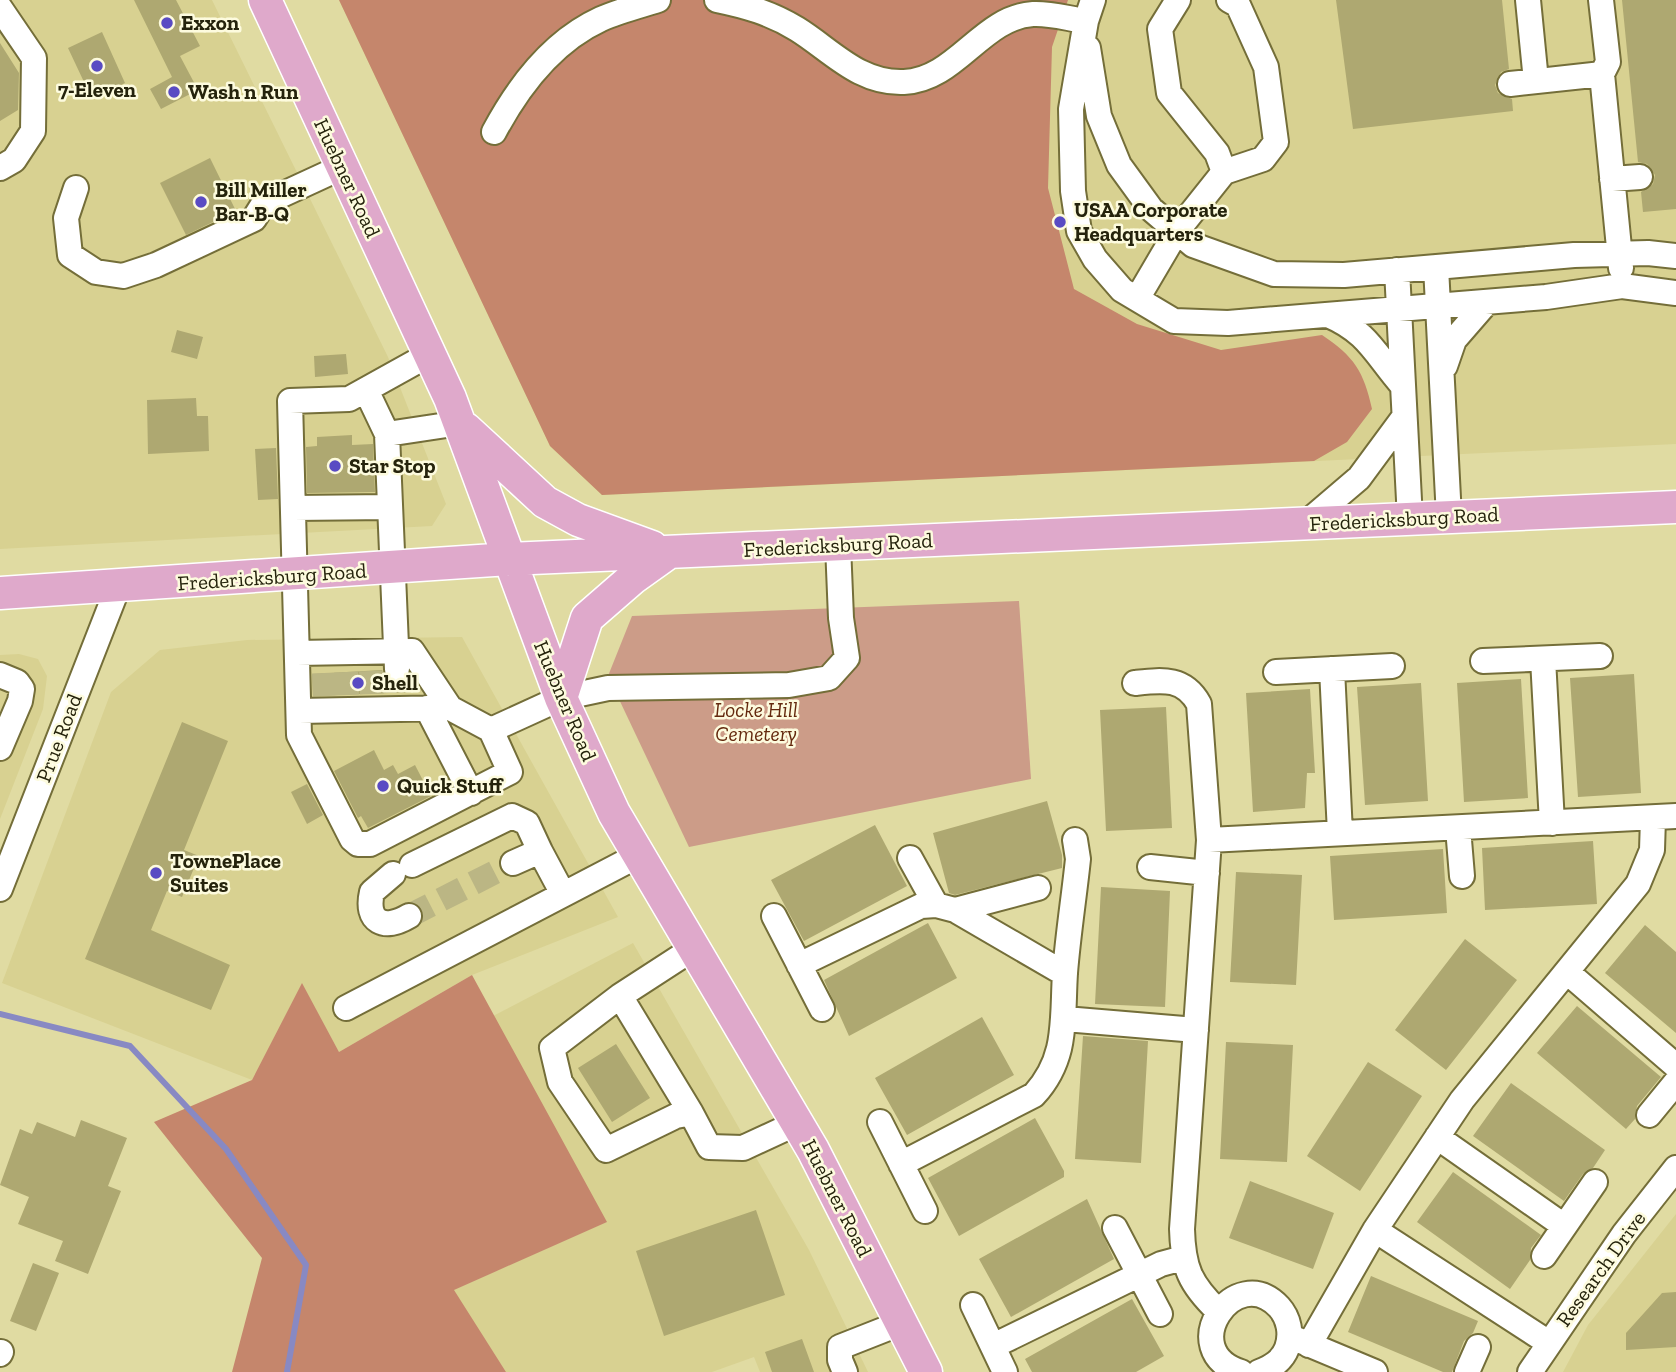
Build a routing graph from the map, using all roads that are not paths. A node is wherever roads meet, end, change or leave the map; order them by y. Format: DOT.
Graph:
graph roads {
  1 [pos="265,0"];
  2 [pos="658,0"];
  3 [pos="717,0"];
  4 [pos="1178,0"];
  5 [pos="1229,0"];
  6 [pos="1528,0"];
  7 [pos="1601,0"];
  8 [pos="0,8"];
  9 [pos="1090,11"];
  10 [pos="1602,74"];
  11 [pos="1536,81"];
  12 [pos="1510,84"];
  13 [pos="494,132"];
  14 [pos="342,167"];
  15 [pos="0,168"];
  16 [pos="1224,172"];
  17 [pos="1640,177"];
  18 [pos="1612,179"];
  19 [pos="76,188"];
  20 [pos="1177,232"];
  21 [pos="1620,254"];
  22 [pos="1676,256"];
  23 [pos="1436,267"];
  24 [pos="1397,270"];
  25 [pos="1622,286"];
  26 [pos="1676,293"];
  27 [pos="1137,299"];
  28 [pos="1487,302"];
  29 [pos="1437,306"];
  30 [pos="1399,309"];
  31 [pos="1327,315"];
  32 [pos="430,354"];
  33 [pos="1442,373"];
  34 [pos="1402,385"];
  35 [pos="366,390"];
  36 [pos="1404,417"];
  37 [pos="460,423"];
  38 [pos="387,435"];
  39 [pos="390,507"];
  40 [pos="1676,507"];
  41 [pos="293,508"];
  42 [pos="1449,517"];
  43 [pos="1410,519"];
  44 [pos="1305,524"];
  45 [pos="838,545"];
  46 [pos="668,553"];
  47 [pos="509,559"];
  48 [pos="392,569"];
  49 [pos="294,575"];
  50 [pos="118,587"];
  51 [pos="0,593"];
  52 [pos="297,653"];
  53 [pos="1600,656"];
  54 [pos="1543,659"];
  55 [pos="1483,661"];
  56 [pos="1392,666"];
  57 [pos="1332,669"];
  58 [pos="1276,672"];
  59 [pos="0,675"];
  60 [pos="397,680"];
  61 [pos="372,681"];
  62 [pos="335,683"];
  63 [pos="1135,683"];
  64 [pos="561,698"];
  65 [pos="439,708"];
  66 [pos="299,723"];
  67 [pos="491,730"];
  68 [pos="0,748"];
  69 [pos="471,793"];
  70 [pos="1664,817"];
  71 [pos="1552,823"];
  72 [pos="1458,828"];
  73 [pos="1340,833"];
  74 [pos="1209,840"];
  75 [pos="1075,841"];
  76 [pos="540,851"];
  77 [pos="639,855"];
  78 [pos="910,858"];
  79 [pos="513,863"];
  80 [pos="1150,867"];
  81 [pos="1207,873"];
  82 [pos="1462,876"];
  83 [pos="1038,888"];
  84 [pos="0,889"];
  85 [pos="563,894"];
  86 [pos="945,908"];
  87 [pos="409,916"];
  88 [pos="774,916"];
  89 [pos="694,948"];
  90 [pos="799,965"];
  91 [pos="1567,972"];
  92 [pos="1065,974"];
  93 [pos="620,996"];
  94 [pos="346,1008"];
  95 [pos="822,1009"];
  96 [pos="1065,1019"];
  97 [pos="1196,1030"];
  98 [pos="1676,1066"];
  99 [pos="1676,1082"];
  100 [pos="691,1113"];
  101 [pos="1649,1115"];
  102 [pos="880,1122"];
  103 [pos="797,1123"];
  104 [pos="1437,1138"];
  105 [pos="901,1164"];
  106 [pos="1676,1168"];
  107 [pos="1595,1182"];
  108 [pos="925,1211"];
  109 [pos="1564,1226"];
  110 [pos="1115,1228"];
  111 [pos="1375,1230"];
  112 [pos="1544,1256"];
  113 [pos="1183,1258"];
  114 [pos="1139,1275"];
  115 [pos="974,1305"];
  116 [pos="1219,1311"];
  117 [pos="1160,1314"];
  118 [pos="901,1323"];
  119 [pos="1299,1341"];
  120 [pos="1549,1343"];
  121 [pos="993,1346"];
  122 [pos="1478,1347"];
  123 [pos="1224,1368"];
  124 [pos="1268,1371"];
  125 [pos="845,1372"];
  126 [pos="926,1372"];
  127 [pos="1005,1372"];
  128 [pos="1375,1372"];
  129 [pos="1467,1372"];
  130 [pos="1530,1372"];
  1 -- 14 [label="main road, Huebner Road"];
  2 -- 13 [label="street"];
  3 -- 9 [label="street"];
  4 -- 16 [label="street"];
  5 -- 16 [label="street"];
  6 -- 11 [label="street"];
  7 -- 10 [label="street"];
  8 -- 15 [label="street"];
  9 -- 20 [label="street"];
  9 -- 27 [label="street"];
  10 -- 11 [label="street"];
  10 -- 18 [label="street"];
  11 -- 12 [label="street"];
  14 -- 19 [label="street"];
  14 -- 32 [label="main road, Huebner Road"];
  16 -- 20 [label="street"];
  17 -- 18 [label="street"];
  18 -- 21 [label="street"];
  20 -- 24 [label="street"];
  20 -- 27 [label="street"];
  21 -- 22 [label="street"];
  21 -- 23 [label="street"];
  21 -- 25 [label="street"];
  23 -- 24 [label="street"];
  23 -- 29 [label="street"];
  24 -- 30 [label="street"];
  25 -- 26 [label="street"];
  25 -- 28 [label="street"];
  27 -- 31 [label="street"];
  28 -- 29 [label="street"];
  28 -- 33 [label="street"];
  29 -- 30 [label="street"];
  29 -- 33 [label="street"];
  30 -- 31 [label="street"];
  30 -- 34 [label="street"];
  31 -- 34 [label="street"];
  32 -- 35 [label="street"];
  32 -- 37 [label="main road, Huebner Road"];
  33 -- 42 [label="street"];
  34 -- 36 [label="street"];
  35 -- 38 [label="street"];
  35 -- 41 [label="street"];
  36 -- 43 [label="street"];
  36 -- 44 [label="street"];
  37 -- 38 [label="street"];
  37 -- 46 [label="main road"];
  37 -- 47 [label="main road, Huebner Road"];
  38 -- 39 [label="street"];
  39 -- 41 [label="street"];
  39 -- 48 [label="street"];
  40 -- 42 [label="main road, Fredericksburg Road"];
  41 -- 49 [label="street"];
  42 -- 43 [label="main road, Fredericksburg Road"];
  43 -- 44 [label="main road, Fredericksburg Road"];
  44 -- 45 [label="main road, Fredericksburg Road"];
  45 -- 46 [label="main road, Fredericksburg Road"];
  45 -- 64 [label="street"];
  46 -- 47 [label="main road, Fredericksburg Road"];
  46 -- 64 [label="main road"];
  47 -- 48 [label="main road, Fredericksburg Road"];
  47 -- 64 [label="main road, Huebner Road"];
  48 -- 49 [label="main road, Fredericksburg Road"];
  48 -- 60 [label="street"];
  49 -- 50 [label="main road, Fredericksburg Road"];
  49 -- 52 [label="street"];
  50 -- 51 [label="main road, Fredericksburg Road"];
  50 -- 84 [label="street, Prue Road"];
  52 -- 62 [label="street"];
  52 -- 66 [label="street"];
  53 -- 54 [label="street"];
  54 -- 55 [label="street"];
  54 -- 71 [label="street"];
  56 -- 57 [label="street"];
  57 -- 58 [label="street"];
  57 -- 73 [label="street"];
  59 -- 68 [label="street"];
  60 -- 61 [label="street"];
  60 -- 61 [label="street"];
  60 -- 65 [label="street"];
  60 -- 65 [label="street"];
  61 -- 62 [label="street"];
  61 -- 62 [label="street"];
  62 -- 66 [label="street"];
  63 -- 74 [label="street"];
  64 -- 67 [label="street"];
  64 -- 77 [label="main road, Huebner Road"];
  65 -- 67 [label="street"];
  65 -- 69 [label="street"];
  66 -- 69 [label="street"];
  67 -- 69 [label="street"];
  70 -- 71 [label="street"];
  70 -- 91 [label="street"];
  71 -- 72 [label="street"];
  72 -- 73 [label="street"];
  72 -- 82 [label="street"];
  73 -- 74 [label="street"];
  74 -- 81 [label="street"];
  75 -- 92 [label="street"];
  76 -- 79 [label="street"];
  76 -- 85 [label="street"];
  76 -- 87 [label="street"];
  77 -- 85 [label="street"];
  77 -- 89 [label="main road, Huebner Road"];
  78 -- 86 [label="street"];
  80 -- 81 [label="street"];
  81 -- 97 [label="street"];
  83 -- 86 [label="street"];
  85 -- 94 [label="street"];
  86 -- 90 [label="street"];
  86 -- 92 [label="street"];
  88 -- 90 [label="street"];
  89 -- 93 [label="street"];
  89 -- 103 [label="main road, Huebner Road"];
  90 -- 95 [label="street"];
  91 -- 98 [label="street"];
  91 -- 104 [label="street"];
  92 -- 96 [label="street"];
  93 -- 100 [label="street"];
  93 -- 100 [label="street"];
  96 -- 97 [label="street"];
  96 -- 105 [label="street"];
  97 -- 113 [label="street"];
  99 -- 101 [label="street"];
  100 -- 103 [label="street"];
  102 -- 105 [label="street"];
  103 -- 118 [label="main road, Huebner Road"];
  104 -- 109 [label="street"];
  104 -- 111 [label="street"];
  105 -- 108 [label="street"];
  106 -- 120 [label="street, Research Drive"];
  107 -- 109 [label="street"];
  109 -- 112 [label="street"];
  110 -- 114 [label="street"];
  111 -- 119 [label="street"];
  111 -- 120 [label="street"];
  113 -- 114 [label="street"];
  113 -- 116 [label="street"];
  114 -- 117 [label="street"];
  114 -- 121 [label="street"];
  115 -- 121 [label="street"];
  116 -- 119 [label="street"];
  116 -- 123 [label="street"];
  118 -- 125 [label="street"];
  118 -- 126 [label="main road, Huebner Road"];
  119 -- 124 [label="street"];
  119 -- 128 [label="street"];
  120 -- 130 [label="street, Research Drive"];
  121 -- 127 [label="street"];
  122 -- 129 [label="street"];
}
